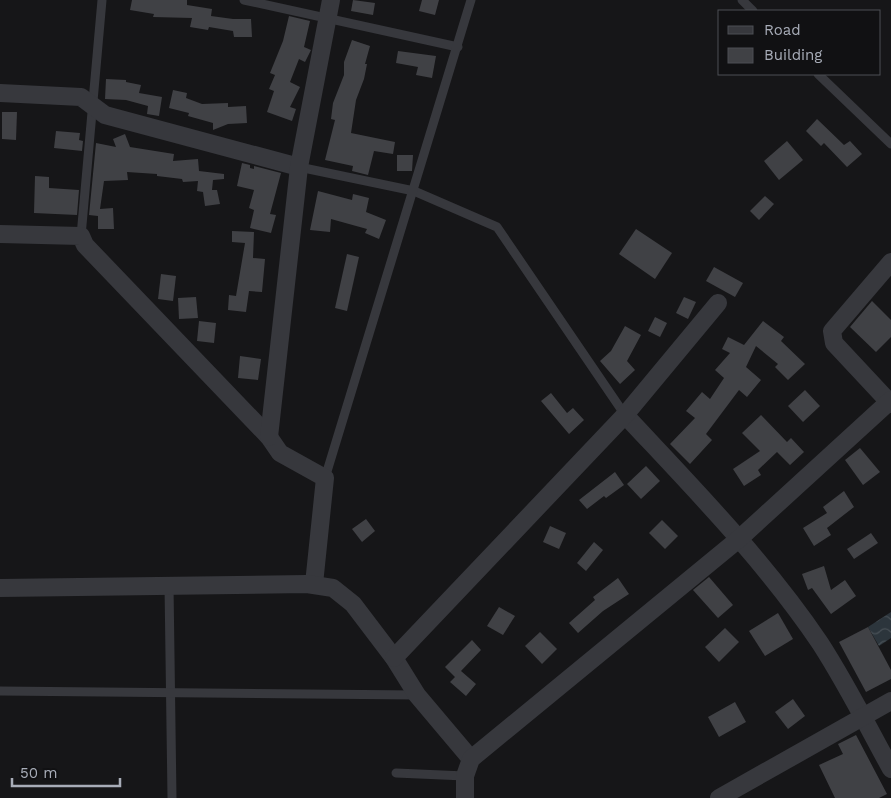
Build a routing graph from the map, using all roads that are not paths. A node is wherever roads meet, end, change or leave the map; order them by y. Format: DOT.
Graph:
graph roads {
  1 [pos="102,0"];
  2 [pos="244,0"];
  3 [pos="331,0"];
  4 [pos="472,0"];
  5 [pos="742,0"];
  6 [pos="752,10"];
  7 [pos="327,18"];
  8 [pos="458,47"];
  9 [pos="819,75"];
  10 [pos="0,93"];
  11 [pos="94,105"];
  12 [pos="891,144"];
  13 [pos="299,167"];
  14 [pos="414,191"];
  15 [pos="0,234"];
  16 [pos="81,236"];
  17 [pos="891,262"];
  18 [pos="718,303"];
  19 [pos="890,402"];
  20 [pos="625,415"];
  21 [pos="268,437"];
  22 [pos="325,478"];
  23 [pos="740,538"];
  24 [pos="314,584"];
  25 [pos="169,586"];
  26 [pos="0,588"];
  27 [pos="394,658"];
  28 [pos="0,691"];
  29 [pos="171,693"];
  30 [pos="418,695"];
  31 [pos="891,701"];
  32 [pos="862,717"];
  33 [pos="471,759"];
  34 [pos="891,768"];
  35 [pos="396,773"];
  36 [pos="465,776"];
  37 [pos="172,798"];
  38 [pos="465,798"];
  39 [pos="719,798"];
  1 -- 11 [label="lane"];
  2 -- 7 [label="lane"];
  3 -- 7 [label="street"];
  4 -- 8 [label="lane"];
  5 -- 6 [label="lane"];
  7 -- 8 [label="lane"];
  7 -- 13 [label="street"];
  8 -- 14 [label="lane"];
  9 -- 12 [label="lane"];
  10 -- 11 [label="street"];
  11 -- 13 [label="street"];
  11 -- 16 [label="lane"];
  13 -- 14 [label="lane"];
  13 -- 21 [label="street"];
  14 -- 20 [label="lane"];
  14 -- 22 [label="lane"];
  15 -- 16 [label="street"];
  16 -- 21 [label="street"];
  17 -- 19 [label="street"];
  18 -- 20 [label="street"];
  19 -- 23 [label="street"];
  20 -- 23 [label="street"];
  20 -- 27 [label="street"];
  21 -- 22 [label="street"];
  22 -- 24 [label="street"];
  23 -- 32 [label="street"];
  23 -- 33 [label="street"];
  24 -- 25 [label="street"];
  24 -- 27 [label="street"];
  25 -- 26 [label="street"];
  25 -- 29 [label="lane"];
  27 -- 30 [label="street"];
  28 -- 29 [label="lane"];
  29 -- 30 [label="lane"];
  29 -- 37 [label="lane"];
  30 -- 33 [label="street"];
  31 -- 32 [label="street"];
  32 -- 34 [label="street"];
  32 -- 39 [label="street"];
  33 -- 36 [label="street"];
  35 -- 36 [label="lane"];
  36 -- 38 [label="street"];
}
